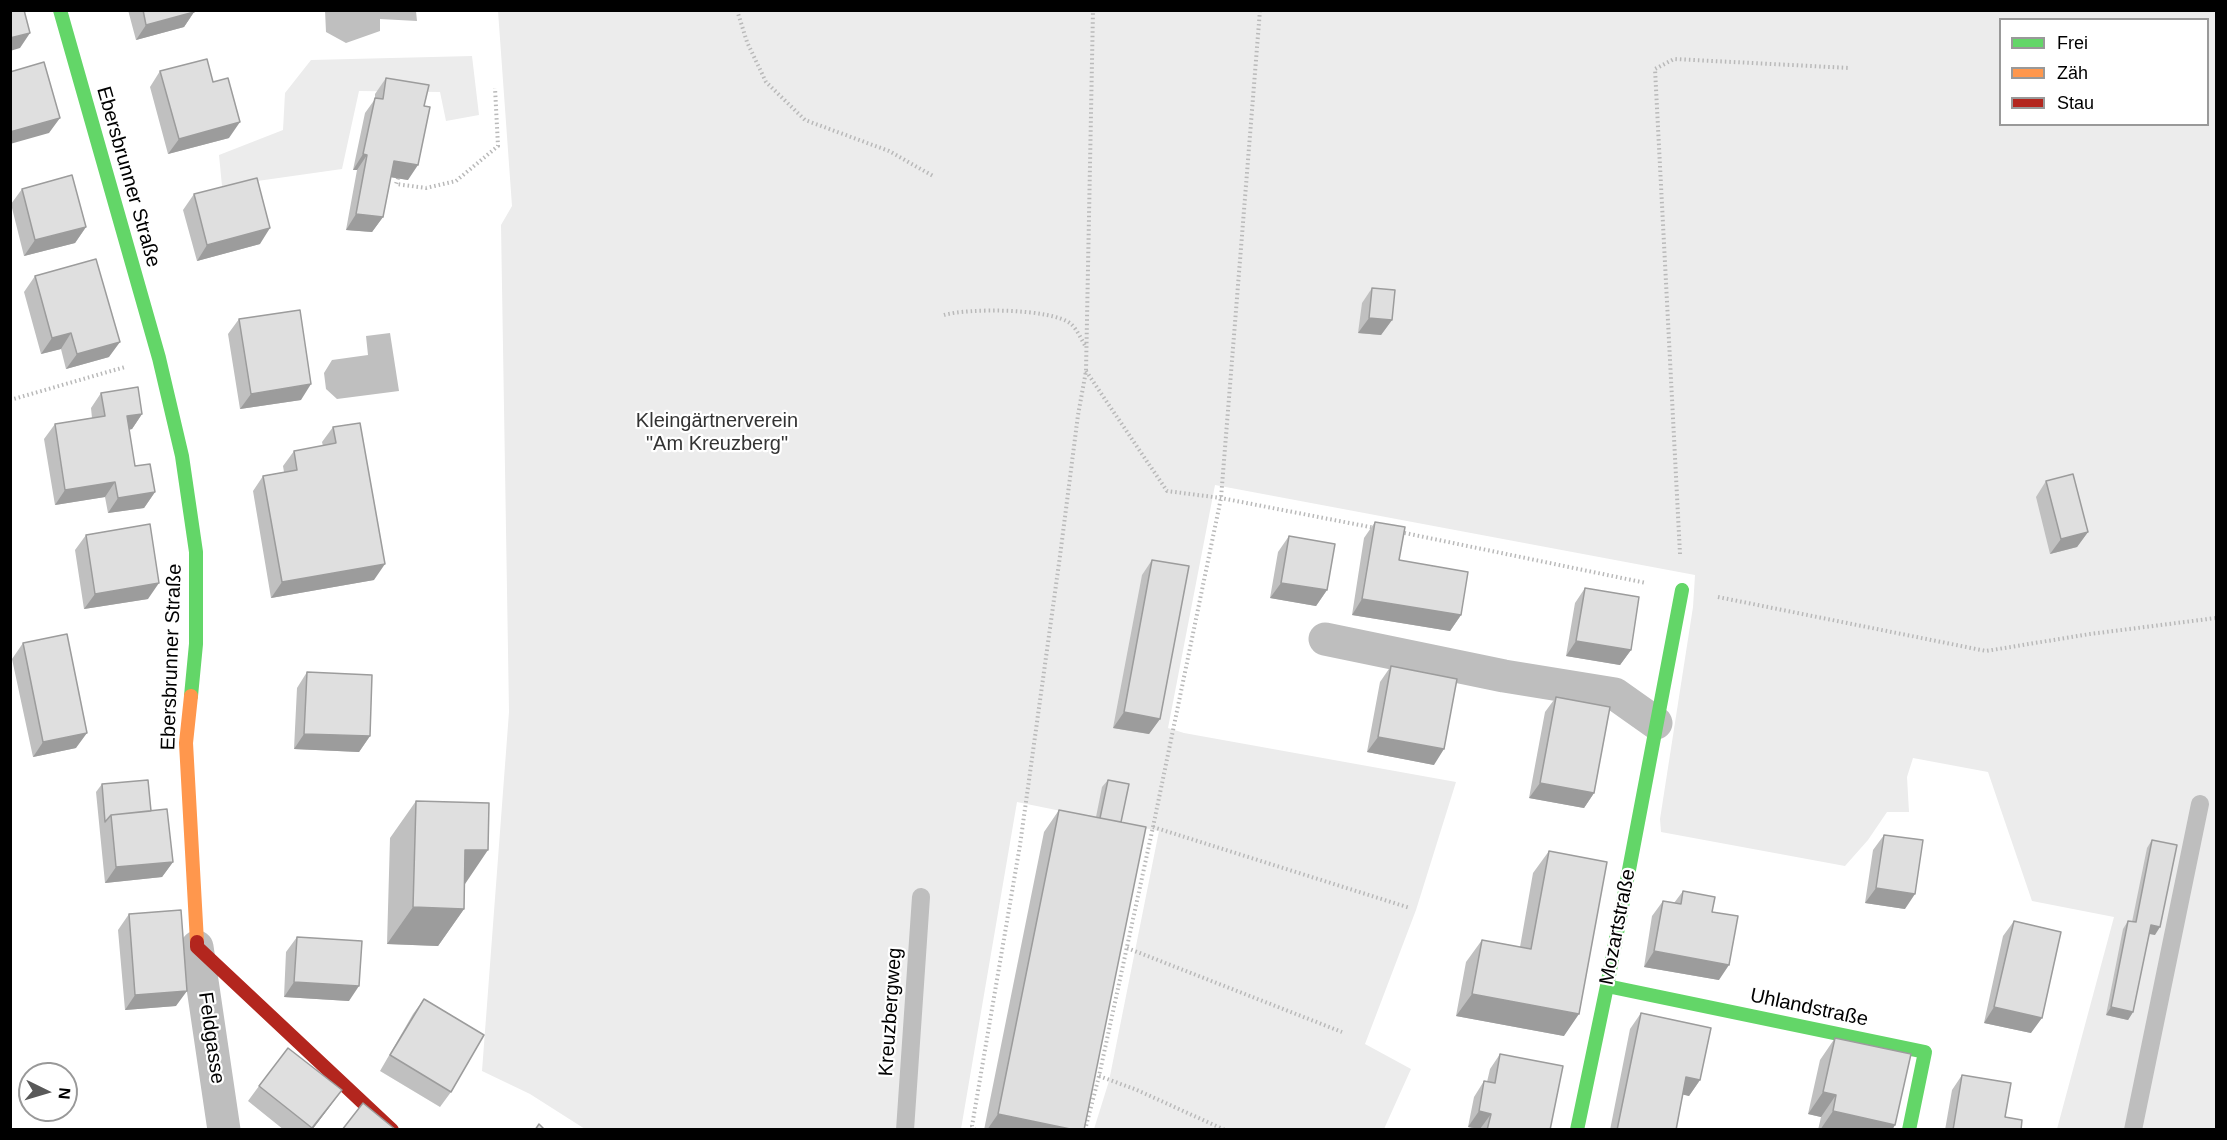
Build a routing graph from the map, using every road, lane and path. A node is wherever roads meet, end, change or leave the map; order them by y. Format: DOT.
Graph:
graph roads {
  1 [pos="60,10"];
  2 [pos="737,10"];
  3 [pos="1094,10"];
  4 [pos="1260,10"];
  5 [pos="1851,68"];
  6 [pos="495,88"];
  7 [pos="933,176"];
  8 [pos="398,178"];
  9 [pos="944,315"];
  10 [pos="1086,348"];
  11 [pos="159,358"];
  12 [pos="1086,371"];
  13 [pos="10,400"];
  14 [pos="1221,498"];
  15 [pos="1682,590"];
  16 [pos="1325,639"];
  17 [pos="1656,723"];
  18 [pos="2200,804"];
  19 [pos="1154,827"];
  20 [pos="921,897"];
  21 [pos="1410,908"];
  22 [pos="197,947"];
  23 [pos="1127,948"];
  24 [pos="1607,986"];
  25 [pos="1341,1032"];
  26 [pos="1099,1076"];
  27 [pos="224,1130"];
  28 [pos="392,1130"];
  29 [pos="905,1130"];
  30 [pos="975,1130"];
  31 [pos="1084,1130"];
  32 [pos="1225,1130"];
  33 [pos="1577,1130"];
  34 [pos="1909,1130"];
  35 [pos="2133,1130"];
  1 -- 11 [label="street, Ebersbrunner Straße"];
  2 -- 7 [label="path"];
  3 -- 10 [label="path"];
  4 -- 14 [label="path"];
  5 -- 15 [label="path"];
  6 -- 8 [label="path"];
  9 -- 10 [label="path"];
  10 -- 12 [label="path"];
  11 -- 13 [label="path"];
  11 -- 22 [label="street, Ebersbrunner Straße"];
  12 -- 14 [label="path"];
  12 -- 30 [label="path"];
  14 -- 19 [label="path"];
  15 -- 17 [label="street, Mozartstraße"];
  16 -- 17 [label="street"];
  17 -- 24 [label="street, Mozartstraße"];
  18 -- 35 [label="lane"];
  19 -- 21 [label="path"];
  19 -- 23 [label="path"];
  20 -- 29 [label="lane, Kreuzbergweg"];
  22 -- 27 [label="street, Feldgasse"];
  22 -- 28 [label="street"];
  23 -- 25 [label="path"];
  23 -- 26 [label="path"];
  24 -- 33 [label="street, Mozartstraße"];
  24 -- 34 [label="street, Uhlandstraße"];
  26 -- 31 [label="path"];
  26 -- 32 [label="path"];
}
